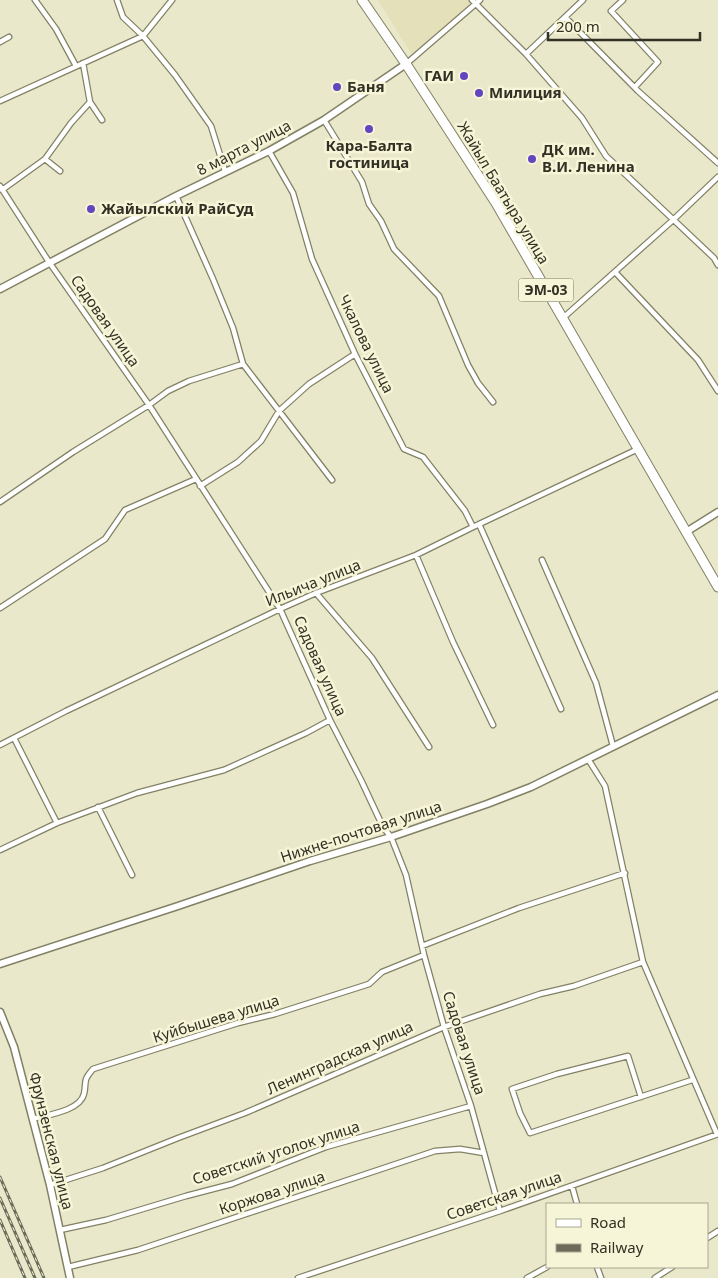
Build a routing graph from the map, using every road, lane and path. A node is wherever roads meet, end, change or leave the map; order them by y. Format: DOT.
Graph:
graph roads {
  1 [pos="35,0"];
  2 [pos="117,0"];
  3 [pos="172,0"];
  4 [pos="362,0"];
  5 [pos="480,0"];
  6 [pos="583,0"];
  7 [pos="623,0"];
  8 [pos="473,2"];
  9 [pos="564,17"];
  10 [pos="143,36"];
  11 [pos="9,38"];
  12 [pos="0,42"];
  13 [pos="526,54"];
  14 [pos="83,63"];
  15 [pos="406,64"];
  16 [pos="76,66"];
  17 [pos="635,87"];
  18 [pos="0,101"];
  19 [pos="90,102"];
  20 [pos="102,120"];
  21 [pos="324,120"];
  22 [pos="269,150"];
  23 [pos="44,159"];
  24 [pos="718,163"];
  25 [pos="60,171"];
  26 [pos="226,171"];
  27 [pos="718,177"];
  28 [pos="1,188"];
  29 [pos="176,196"];
  30 [pos="673,220"];
  31 [pos="48,262"];
  32 [pos="718,265"];
  33 [pos="615,272"];
  34 [pos="0,289"];
  35 [pos="562,319"];
  36 [pos="355,354"];
  37 [pos="244,364"];
  38 [pos="718,391"];
  39 [pos="493,402"];
  40 [pos="149,406"];
  41 [pos="280,410"];
  42 [pos="638,449"];
  43 [pos="196,479"];
  44 [pos="332,480"];
  45 [pos="200,486"];
  46 [pos="0,502"];
  47 [pos="718,512"];
  48 [pos="479,524"];
  49 [pos="473,527"];
  50 [pos="686,532"];
  51 [pos="416,556"];
  52 [pos="542,560"];
  53 [pos="718,588"];
  54 [pos="316,593"];
  55 [pos="0,608"];
  56 [pos="280,609"];
  57 [pos="718,695"];
  58 [pos="561,709"];
  59 [pos="330,720"];
  60 [pos="493,725"];
  61 [pos="14,738"];
  62 [pos="0,745"];
  63 [pos="613,746"];
  64 [pos="429,747"];
  65 [pos="588,759"];
  66 [pos="98,807"];
  67 [pos="57,823"];
  68 [pos="391,837"];
  69 [pos="0,850"];
  70 [pos="624,873"];
  71 [pos="132,875"];
  72 [pos="422,946"];
  73 [pos="424,955"];
  74 [pos="643,962"];
  75 [pos="0,964"];
  76 [pos="0,1012"];
  77 [pos="444,1027"];
  78 [pos="692,1080"];
  79 [pos="641,1097"];
  80 [pos="472,1106"];
  81 [pos="32,1119"];
  82 [pos="717,1134"];
  83 [pos="484,1152"];
  84 [pos="50,1184"];
  85 [pos="572,1186"];
  86 [pos="577,1203"];
  87 [pos="500,1211"];
  88 [pos="60,1230"];
  89 [pos="68,1267"];
  90 [pos="546,1268"];
  91 [pos="670,1268"];
  92 [pos="70,1278"];
  93 [pos="298,1278"];
  94 [pos="527,1278"];
  95 [pos="655,1278"];
  1 -- 16 [label="street"];
  2 -- 10 [label="street"];
  3 -- 10 [label="street"];
  4 -- 15 [label="highway, Жайыл Баатыра улица / ЭМ-03"];
  5 -- 8 [label="street, 8 марта улица"];
  6 -- 9 [label="street"];
  7 -- 17 [label="street"];
  8 -- 13 [label="street"];
  8 -- 15 [label="street, 8 марта улица"];
  9 -- 13 [label="street"];
  9 -- 17 [label="street"];
  10 -- 14 [label="street"];
  10 -- 26 [label="street"];
  11 -- 12 [label="street"];
  13 -- 30 [label="street"];
  14 -- 16 [label="street"];
  14 -- 19 [label="street"];
  15 -- 21 [label="street, 8 марта улица"];
  15 -- 35 [label="highway, Жайыл Баатыра улица / ЭМ-03"];
  16 -- 18 [label="street"];
  17 -- 24 [label="street"];
  19 -- 20 [label="street"];
  19 -- 23 [label="street"];
  21 -- 22 [label="street, 8 марта улица"];
  21 -- 39 [label="street"];
  22 -- 26 [label="street, 8 марта улица"];
  22 -- 36 [label="street, Чкалова улица"];
  23 -- 25 [label="street"];
  23 -- 28 [label="street"];
  26 -- 29 [label="street, 8 марта улица"];
  27 -- 30 [label="street"];
  28 -- 31 [label="street, Садовая улица"];
  29 -- 31 [label="street, 8 марта улица"];
  29 -- 37 [label="street"];
  30 -- 32 [label="street"];
  30 -- 33 [label="street"];
  31 -- 34 [label="street, 8 марта улица"];
  31 -- 40 [label="street, Садовая улица"];
  33 -- 35 [label="street"];
  33 -- 38 [label="street"];
  35 -- 42 [label="highway, Жайыл Баатыра улица / ЭМ-03"];
  36 -- 41 [label="street"];
  36 -- 49 [label="street, Чкалова улица"];
  37 -- 40 [label="street"];
  37 -- 41 [label="street"];
  40 -- 43 [label="street, Садовая улица"];
  40 -- 46 [label="street"];
  41 -- 44 [label="street"];
  41 -- 45 [label="street"];
  42 -- 48 [label="street, Ильича улица"];
  42 -- 50 [label="highway, Жайыл Баатыра улица / ЭМ-03"];
  43 -- 45 [label="street, Садовая улица"];
  43 -- 55 [label="street"];
  45 -- 56 [label="street, Садовая улица"];
  47 -- 50 [label="street"];
  48 -- 49 [label="street, Ильича улица"];
  48 -- 58 [label="street"];
  49 -- 51 [label="street, Ильича улица"];
  50 -- 53 [label="highway, Жайыл Баатыра улица / ЭМ-03"];
  51 -- 54 [label="street, Ильича улица"];
  51 -- 60 [label="street"];
  52 -- 63 [label="street"];
  54 -- 56 [label="street, Ильича улица"];
  54 -- 64 [label="street"];
  56 -- 59 [label="street, Садовая улица"];
  56 -- 61 [label="street, Ильича улица"];
  57 -- 63 [label="street, Нижне-почтовая улица"];
  59 -- 66 [label="street"];
  59 -- 68 [label="street, Садовая улица"];
  61 -- 62 [label="street, Ильича улица"];
  61 -- 67 [label="street"];
  63 -- 65 [label="street, Нижне-почтовая улица"];
  65 -- 68 [label="street, Нижне-почтовая улица"];
  65 -- 70 [label="street"];
  66 -- 67 [label="street"];
  66 -- 71 [label="street"];
  67 -- 69 [label="street"];
  68 -- 72 [label="street, Садовая улица"];
  68 -- 75 [label="street, Нижне-почтовая улица"];
  70 -- 72 [label="street"];
  70 -- 74 [label="street"];
  72 -- 73 [label="street, Садовая улица"];
  73 -- 77 [label="street, Садовая улица"];
  73 -- 81 [label="street, Куйбышева улица"];
  74 -- 77 [label="street, Ленинградская улица"];
  74 -- 78 [label="street"];
  76 -- 81 [label="street, Фрунзенская улица"];
  77 -- 80 [label="street, Садовая улица"];
  77 -- 84 [label="street, Ленинградская улица"];
  78 -- 79 [label="street"];
  78 -- 82 [label="street"];
  79 -- 79 [label="street"];
  80 -- 83 [label="street, Садовая улица"];
  80 -- 88 [label="street, Советский уголок улица"];
  81 -- 84 [label="street, Фрунзенская улица"];
  82 -- 85 [label="street, Советская улица"];
  83 -- 87 [label="street, Садовая улица"];
  83 -- 89 [label="street, Коржова улица"];
  84 -- 88 [label="street, Фрунзенская улица"];
  85 -- 86 [label="street"];
  85 -- 87 [label="street, Советская улица"];
  87 -- 93 [label="street, Советская улица"];
  88 -- 89 [label="street, Фрунзенская улица"];
  89 -- 92 [label="street, Фрунзенская улица"];
  90 -- 94 [label="street"];
  91 -- 95 [label="street"];
}
